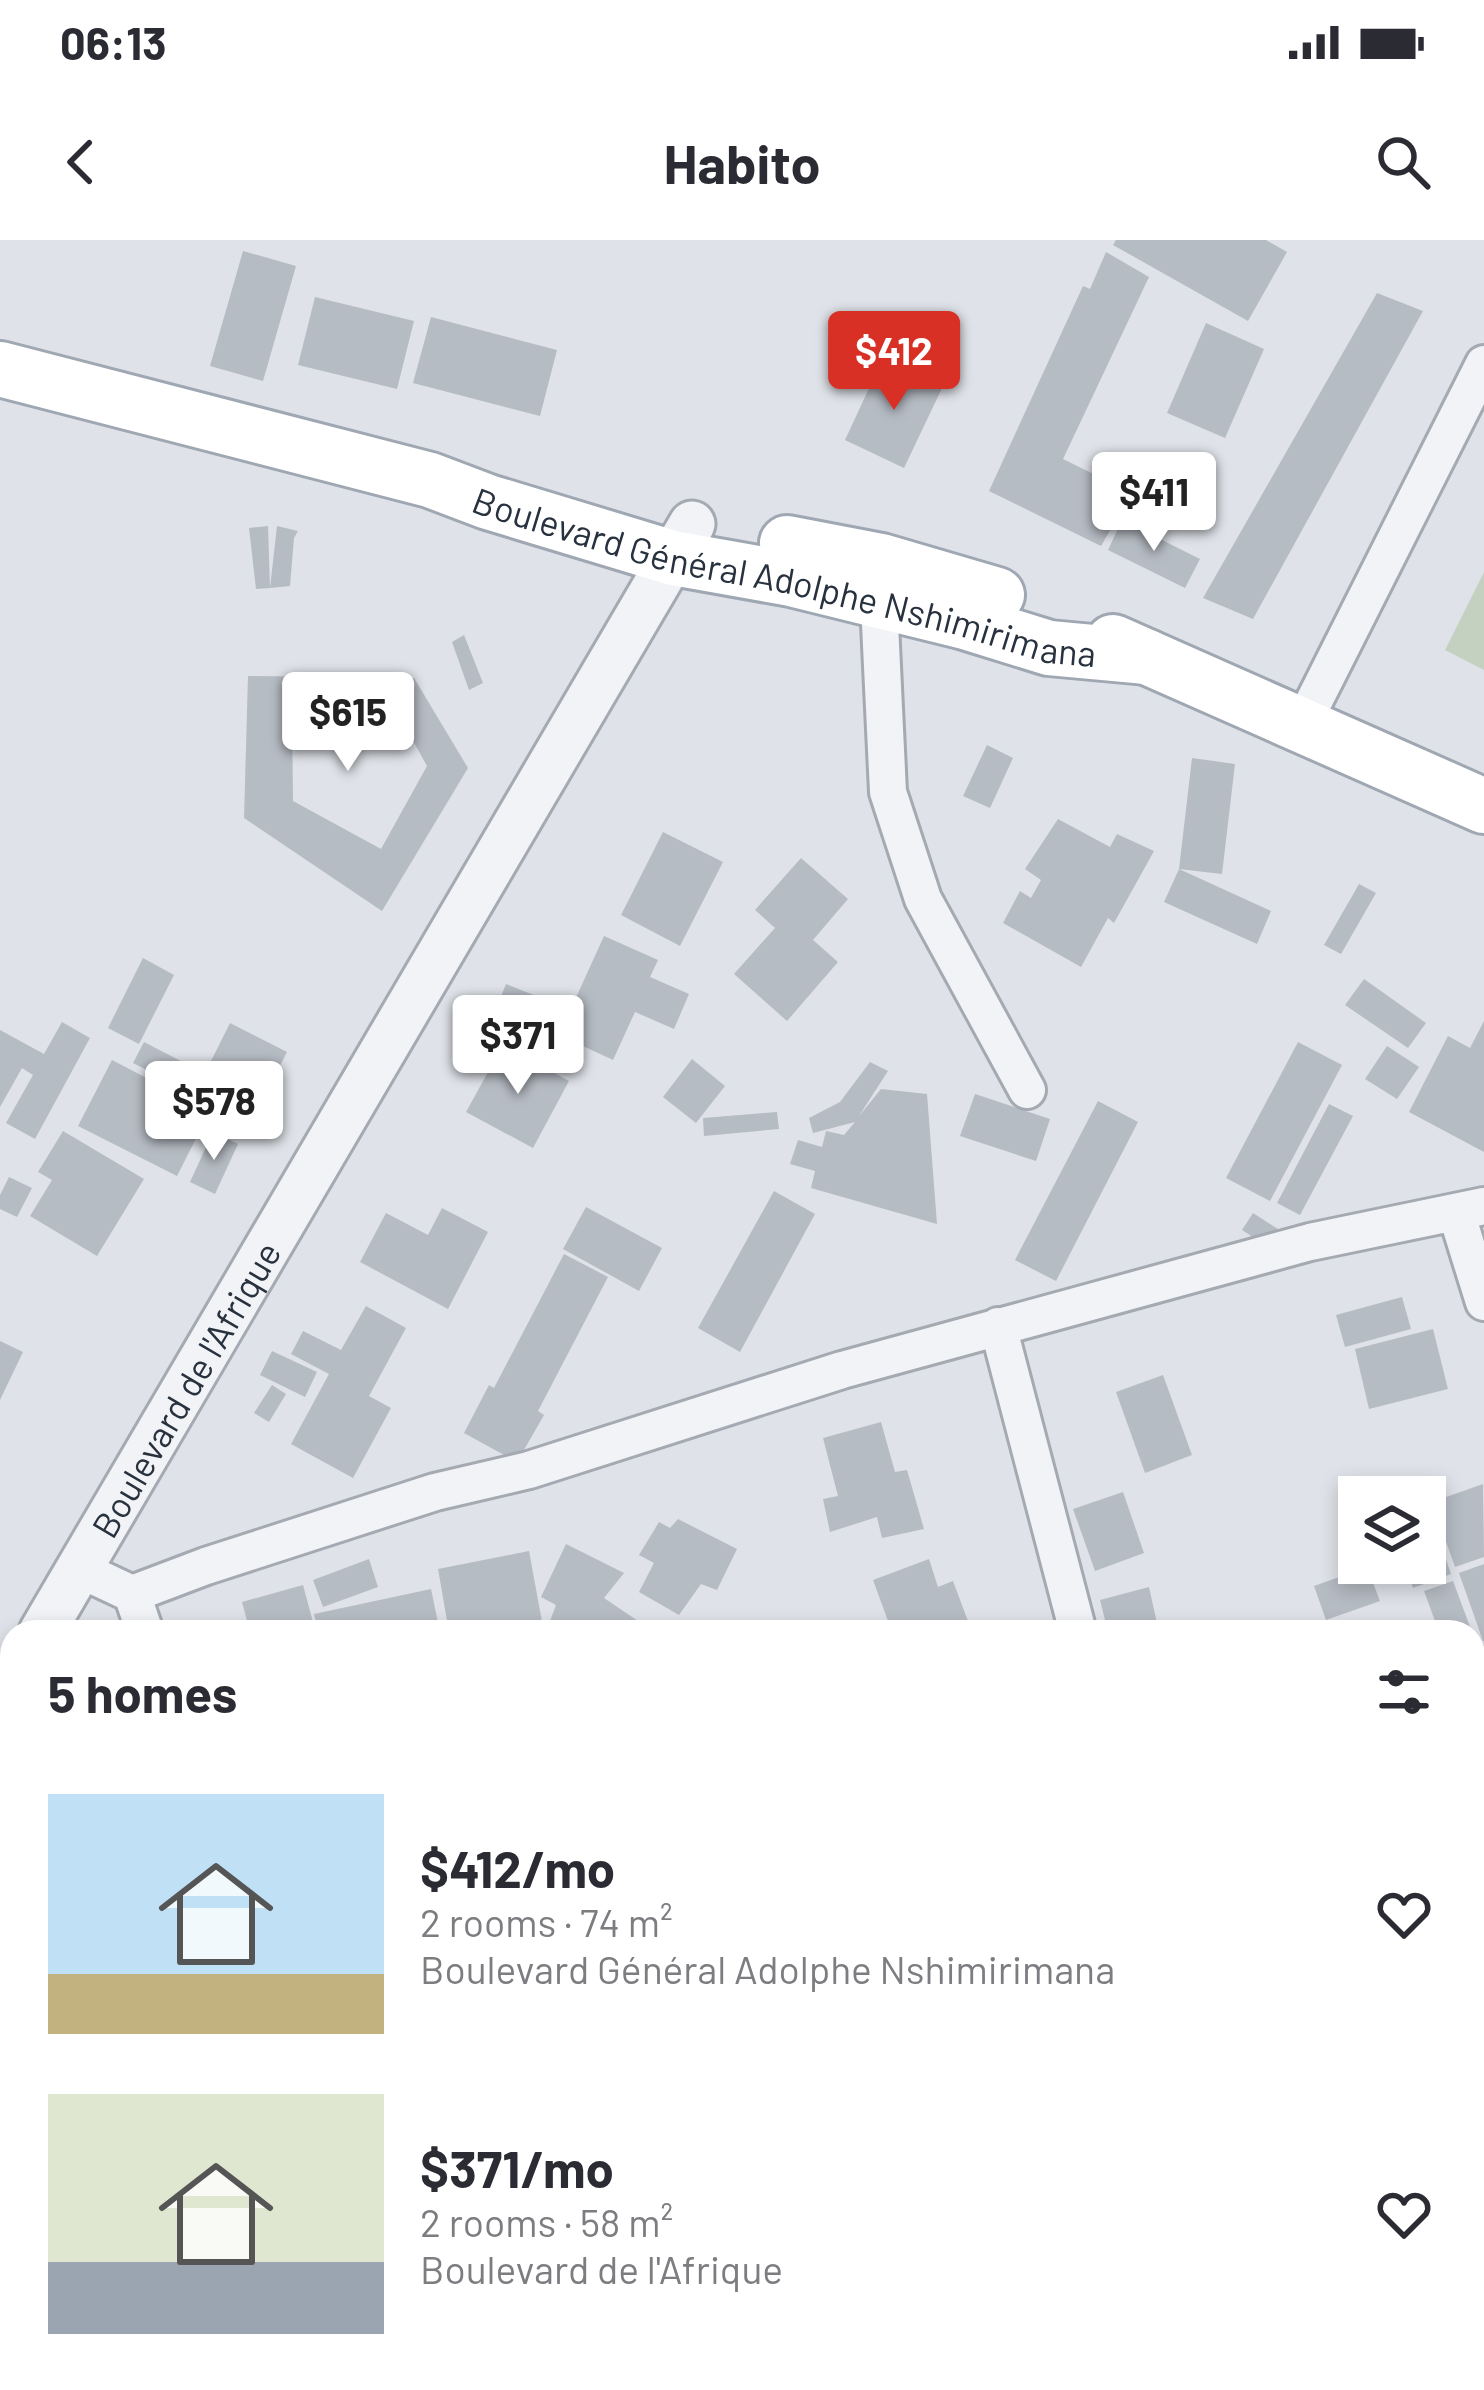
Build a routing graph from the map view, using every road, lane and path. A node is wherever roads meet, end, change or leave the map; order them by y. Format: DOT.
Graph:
graph roads {
  1 [pos="1484,364"];
  2 [pos="0,369"];
  3 [pos="682,541"];
  4 [pos="878,580"];
  5 [pos="1303,723"];
  6 [pos="1484,806"];
  7 [pos="1027,1090"];
  8 [pos="1470,1209"];
  9 [pos="1484,1302"];
  10 [pos="998,1326"];
  11 [pos="79,1569"];
  12 [pos="132,1594"];
  13 [pos="49,1620"];
  14 [pos="142,1620"];
  15 [pos="1075,1620"];
  1 -- 5 [label="street"];
  2 -- 3 [label="main road, Boulevard Général Adolphe Nshimirimana"];
  3 -- 4 [label="main road, Boulevard Général Adolphe Nshimirimana"];
  3 -- 11 [label="street, Boulevard de l'Afrique"];
  4 -- 5 [label="main road, Boulevard Général Adolphe Nshimirimana"];
  4 -- 7 [label="street"];
  5 -- 6 [label="main road, Boulevard Général Adolphe Nshimirimana"];
  8 -- 9 [label="street"];
  8 -- 10 [label="street"];
  10 -- 12 [label="street"];
  10 -- 15 [label="street"];
  11 -- 12 [label="street"];
  11 -- 13 [label="street, Boulevard de l'Afrique"];
  12 -- 14 [label="street"];
}
